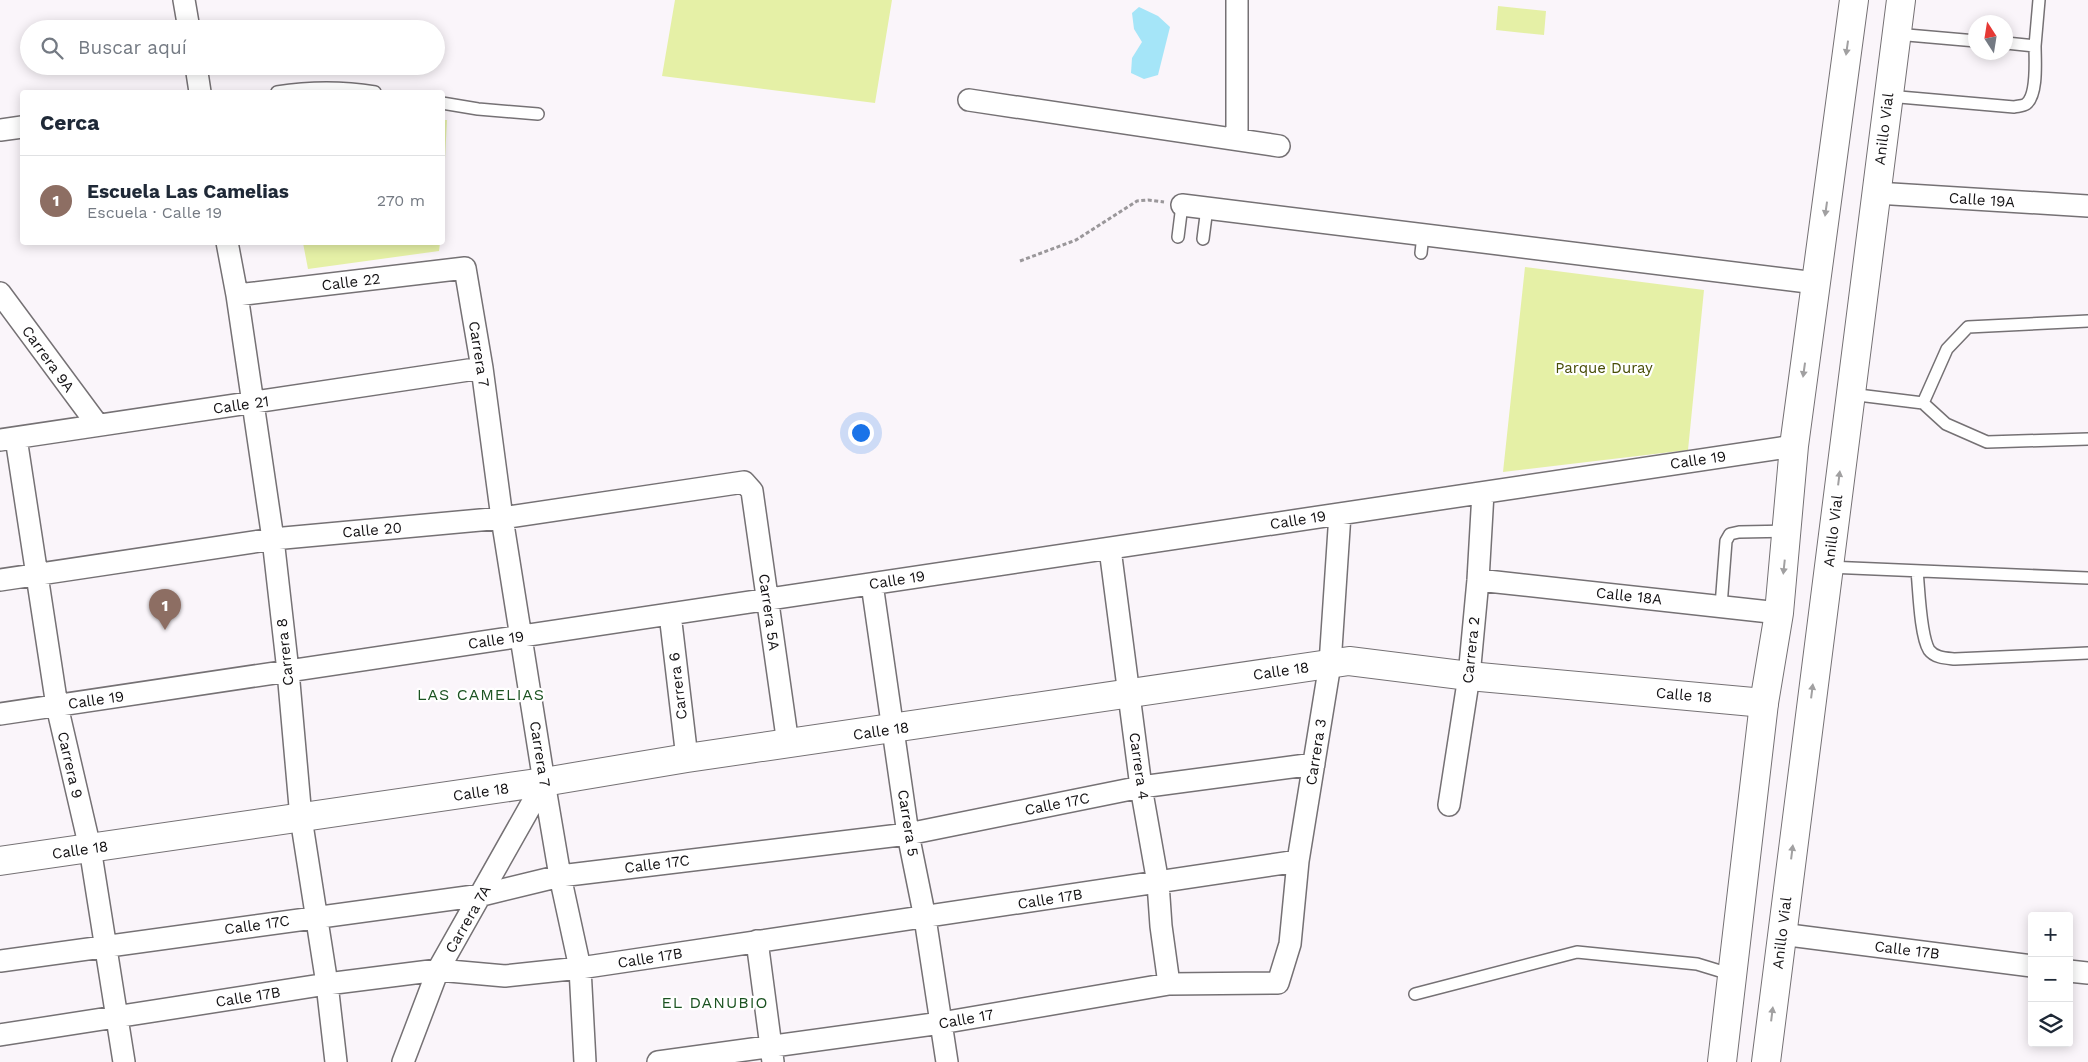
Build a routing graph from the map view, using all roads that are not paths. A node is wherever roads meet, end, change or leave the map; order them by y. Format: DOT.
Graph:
graph roads {
  1 [pos="184,0"];
  2 [pos="1237,0"];
  3 [pos="1854,0"];
  4 [pos="1901,0"];
  5 [pos="2039,0"];
  6 [pos="187,20"];
  7 [pos="1896,34"];
  8 [pos="1968,40"];
  9 [pos="2013,44"];
  10 [pos="2035,46"];
  11 [pos="197,75"];
  12 [pos="200,90"];
  13 [pos="298,90"];
  14 [pos="358,90"];
  15 [pos="1888,96"];
  16 [pos="969,100"];
  17 [pos="445,104"];
  18 [pos="538,114"];
  19 [pos="20,127"];
  20 [pos="0,130"];
  21 [pos="1237,140"];
  22 [pos="1279,146"];
  23 [pos="1876,193"];
  24 [pos="1182,205"];
  25 [pos="2088,206"];
  26 [pos="1207,208"];
  27 [pos="1178,236"];
  28 [pos="1203,239"];
  29 [pos="228,245"];
  30 [pos="465,268"];
  31 [pos="1816,283"];
  32 [pos="237,296"];
  33 [pos="1,297"];
  34 [pos="2088,321"];
  35 [pos="482,368"];
  36 [pos="1850,394"];
  37 [pos="252,404"];
  38 [pos="1923,404"];
  39 [pos="97,424"];
  40 [pos="8,439"];
  41 [pos="2088,439"];
  42 [pos="1794,446"];
  43 [pos="744,482"];
  44 [pos="1483,493"];
  45 [pos="1340,514"];
  46 [pos="502,518"];
  47 [pos="1788,531"];
  48 [pos="272,539"];
  49 [pos="1110,549"];
  50 [pos="1828,567"];
  51 [pos="1917,571"];
  52 [pos="36,575"];
  53 [pos="2088,578"];
  54 [pos="0,580"];
  55 [pos="1478,580"];
  56 [pos="872,584"];
  57 [pos="767,600"];
  58 [pos="1721,606"];
  59 [pos="1779,613"];
  60 [pos="670,614"];
  61 [pos="520,637"];
  62 [pos="2088,653"];
  63 [pos="1330,664"];
  64 [pos="288,671"];
  65 [pos="1469,676"];
  66 [pos="1128,692"];
  67 [pos="1764,703"];
  68 [pos="57,706"];
  69 [pos="0,714"];
  70 [pos="894,729"];
  71 [pos="788,744"];
  72 [pos="687,758"];
  73 [pos="1314,764"];
  74 [pos="544,782"];
  75 [pos="1141,787"];
  76 [pos="1449,805"];
  77 [pos="301,818"];
  78 [pos="908,834"];
  79 [pos="90,848"];
  80 [pos="0,861"];
  81 [pos="1298,861"];
  82 [pos="560,876"];
  83 [pos="1158,883"];
  84 [pos="482,894"];
  85 [pos="315,917"];
  86 [pos="925,918"];
  87 [pos="1782,934"];
  88 [pos="758,941"];
  89 [pos="105,947"];
  90 [pos="0,961"];
  91 [pos="2028,965"];
  92 [pos="580,968"];
  93 [pos="438,970"];
  94 [pos="2073,972"];
  95 [pos="2088,974"];
  96 [pos="1734,975"];
  97 [pos="327,984"];
  98 [pos="1169,984"];
  99 [pos="1273,984"];
  100 [pos="1415,994"];
  101 [pos="118,1018"];
  102 [pos="941,1023"];
  103 [pos="0,1035"];
  104 [pos="771,1054"];
  105 [pos="124,1062"];
  106 [pos="336,1062"];
  107 [pos="403,1062"];
  108 [pos="585,1062"];
  109 [pos="658,1062"];
  110 [pos="947,1062"];
  111 [pos="1722,1062"];
  112 [pos="1766,1062"];
  1 -- 6 [label="street"];
  2 -- 21 [label="street"];
  3 -- 31 [label="main road, one-way"];
  4 -- 7 [label="main road, Anillo Vial"];
  5 -- 10 [label="lane"];
  7 -- 8 [label="lane"];
  7 -- 15 [label="main road, Anillo Vial"];
  9 -- 10 [label="lane"];
  10 -- 15 [label="lane"];
  11 -- 12 [label="street"];
  13 -- 14 [label="lane"];
  15 -- 23 [label="main road, Anillo Vial"];
  16 -- 21 [label="street"];
  17 -- 18 [label="lane"];
  19 -- 20 [label="street"];
  21 -- 22 [label="street"];
  23 -- 25 [label="street, Calle 19A"];
  23 -- 36 [label="main road, Anillo Vial"];
  24 -- 26 [label="street"];
  24 -- 27 [label="lane"];
  26 -- 28 [label="lane"];
  26 -- 31 [label="street"];
  29 -- 32 [label="street, Carrera 8"];
  30 -- 32 [label="street, Calle 22"];
  30 -- 35 [label="street, Carrera 7"];
  31 -- 42 [label="main road, one-way"];
  32 -- 37 [label="street, Carrera 8"];
  33 -- 39 [label="street, Carrera 9A"];
  34 -- 38 [label="lane"];
  35 -- 37 [label="street, Calle 21"];
  35 -- 46 [label="street, Carrera 7"];
  36 -- 38 [label="lane"];
  50 -- 36 [label="main road, Anillo Vial, one-way"];
  37 -- 39 [label="street, Calle 21"];
  37 -- 48 [label="street, Carrera 8"];
  38 -- 41 [label="lane"];
  39 -- 40 [label="street, Calle 21"];
  40 -- 52 [label="street, Carrera 9"];
  42 -- 44 [label="street, Calle 19"];
  42 -- 47 [label="main road"];
  43 -- 46 [label="street, Calle 20"];
  43 -- 57 [label="street, Carrera 5A"];
  44 -- 45 [label="street, Calle 19"];
  44 -- 55 [label="street, Carrera 2"];
  45 -- 49 [label="street, Calle 19"];
  45 -- 63 [label="street, Carrera 3"];
  46 -- 48 [label="street, Calle 20"];
  46 -- 61 [label="street, Carrera 7"];
  47 -- 58 [label="lane"];
  47 -- 59 [label="main road, one-way"];
  48 -- 52 [label="street, Calle 20"];
  48 -- 64 [label="street, Carrera 8"];
  49 -- 56 [label="street, Calle 19"];
  49 -- 66 [label="street, Carrera 4"];
  50 -- 51 [label="lane"];
  87 -- 50 [label="main road, Anillo Vial, one-way"];
  51 -- 53 [label="lane"];
  51 -- 62 [label="lane"];
  52 -- 54 [label="street, Calle 20"];
  52 -- 68 [label="street, Carrera 9"];
  55 -- 58 [label="street, Calle 18A"];
  55 -- 65 [label="street, Carrera 2"];
  56 -- 57 [label="street, Calle 19"];
  56 -- 70 [label="street, Carrera 5"];
  57 -- 60 [label="street, Calle 19"];
  57 -- 71 [label="street, Carrera 5A"];
  58 -- 59 [label="street, Calle 18A"];
  59 -- 67 [label="main road"];
  60 -- 61 [label="street, Calle 19"];
  60 -- 72 [label="street, Carrera 6"];
  61 -- 64 [label="street, Calle 19"];
  61 -- 74 [label="street, Carrera 7"];
  63 -- 65 [label="main road, Calle 18"];
  63 -- 66 [label="main road, Calle 18"];
  63 -- 73 [label="street, Carrera 3"];
  64 -- 68 [label="street, Calle 19"];
  64 -- 77 [label="street, Carrera 8"];
  65 -- 67 [label="main road, Calle 18"];
  65 -- 76 [label="street, Carrera 2"];
  66 -- 70 [label="main road, Calle 18"];
  66 -- 75 [label="street, Carrera 4"];
  67 -- 96 [label="main road"];
  68 -- 69 [label="street, Calle 19"];
  68 -- 79 [label="street, Carrera 9"];
  70 -- 71 [label="main road, Calle 18"];
  70 -- 78 [label="street, Carrera 5"];
  71 -- 72 [label="main road, Calle 18"];
  72 -- 74 [label="main road, Calle 18"];
  73 -- 75 [label="street, Calle 17C"];
  73 -- 81 [label="street, Carrera 3"];
  74 -- 77 [label="main road, Calle 18"];
  74 -- 82 [label="street, Carrera 7"];
  74 -- 84 [label="street, Carrera 7A"];
  75 -- 78 [label="street, Calle 17C"];
  75 -- 83 [label="street, Carrera 4"];
  77 -- 79 [label="main road, Calle 18"];
  77 -- 85 [label="street, Carrera 8"];
  78 -- 82 [label="street, Calle 17C"];
  78 -- 86 [label="street, Carrera 5"];
  79 -- 80 [label="main road, Calle 18"];
  79 -- 89 [label="street, Carrera 9"];
  81 -- 83 [label="street, Calle 17B"];
  81 -- 99 [label="street, Carrera 3"];
  82 -- 84 [label="street, Calle 17C"];
  82 -- 92 [label="street, Carrera 7"];
  83 -- 86 [label="street, Calle 17B"];
  83 -- 98 [label="street, Carrera 4"];
  84 -- 85 [label="street, Calle 17C"];
  84 -- 93 [label="street, Carrera 7A"];
  85 -- 89 [label="street, Calle 17C"];
  85 -- 97 [label="street, Carrera 8"];
  86 -- 88 [label="street, Calle 17B"];
  86 -- 102 [label="street, Carrera 5"];
  87 -- 91 [label="street, Calle 17B"];
  112 -- 87 [label="main road, Anillo Vial, one-way"];
  88 -- 92 [label="street, Calle 17B"];
  88 -- 104 [label="street"];
  89 -- 90 [label="street, Calle 17C"];
  89 -- 101 [label="street, Carrera 9"];
  92 -- 93 [label="street, Calle 17B"];
  92 -- 108 [label="street, Carrera 7"];
  93 -- 97 [label="street, Calle 17B"];
  93 -- 107 [label="street, Carrera 7A"];
  94 -- 95 [label="street"];
  96 -- 100 [label="lane"];
  96 -- 111 [label="main road"];
  97 -- 101 [label="street, Calle 17B"];
  97 -- 106 [label="street, Carrera 8"];
  98 -- 99 [label="street, Calle 17"];
  98 -- 102 [label="street, Calle 17"];
  101 -- 103 [label="street, Calle 17B"];
  101 -- 105 [label="street, Carrera 9"];
  102 -- 104 [label="street, Calle 17"];
  102 -- 110 [label="street, Carrera 5"];
  104 -- 109 [label="street, Calle 17"];
}
